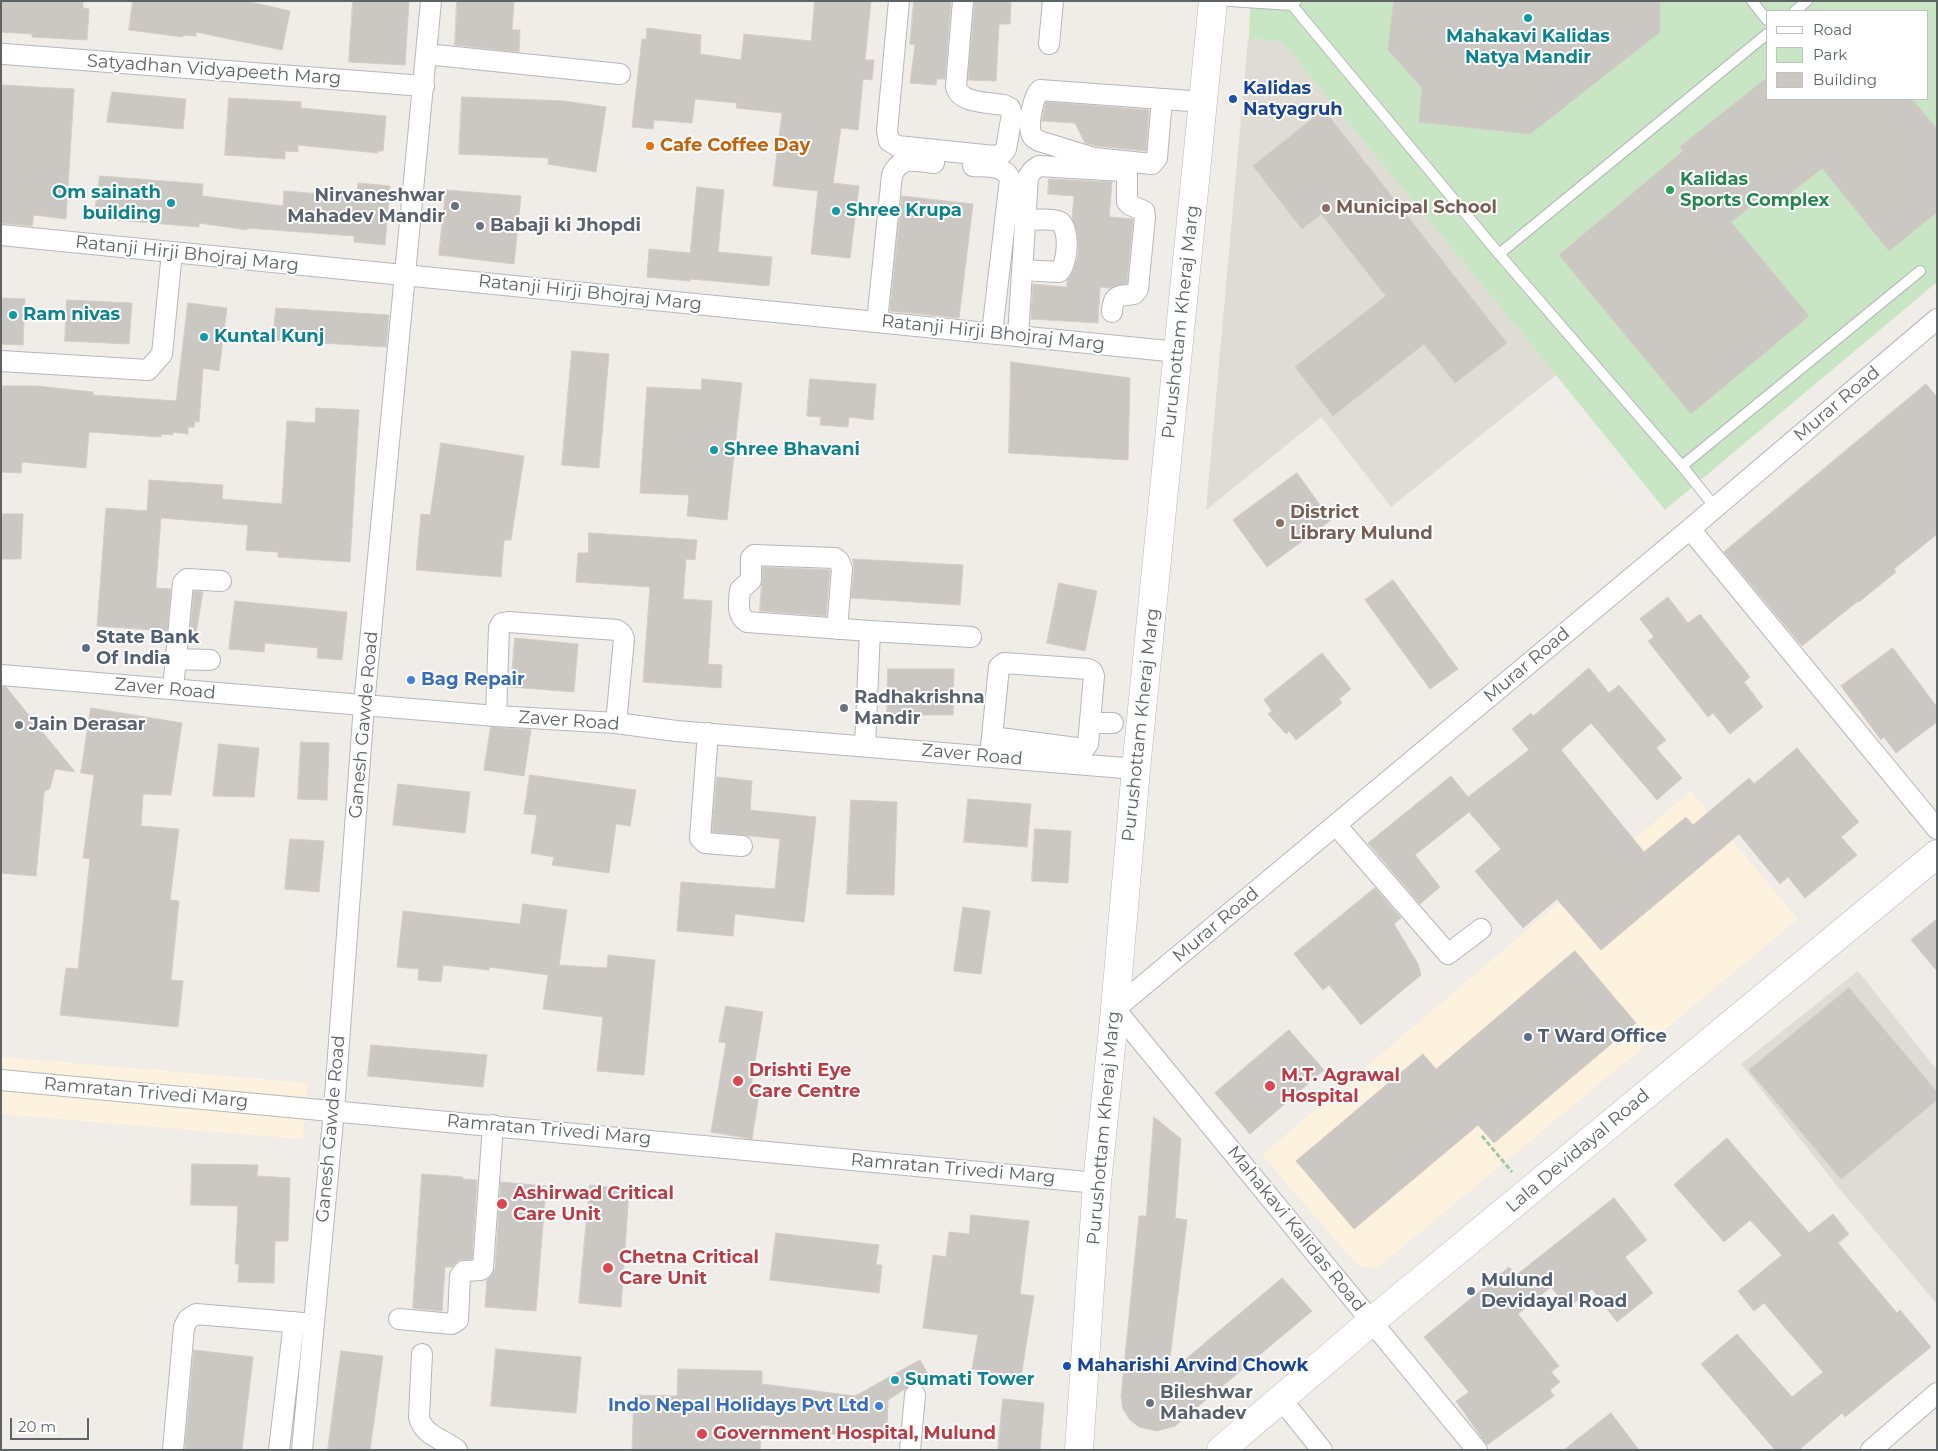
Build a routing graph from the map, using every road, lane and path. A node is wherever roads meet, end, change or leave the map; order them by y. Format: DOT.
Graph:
graph roads {
  1 [pos="432,1"];
  2 [pos="899,1"];
  3 [pos="963,1"];
  4 [pos="1053,1"];
  5 [pos="1213,1"];
  6 [pos="1229,1"];
  7 [pos="1752,1"];
  8 [pos="1807,1"];
  9 [pos="1294,3"];
  10 [pos="1796,10"];
  11 [pos="1766,19"];
  12 [pos="1766,35"];
  13 [pos="1050,44"];
  14 [pos="4,54"];
  15 [pos="426,54"];
  16 [pos="620,74"];
  17 [pos="424,86"];
  18 [pos="1094,86"];
  19 [pos="1204,96"];
  20 [pos="1162,99"];
  21 [pos="1026,220"];
  22 [pos="1,235"];
  23 [pos="172,252"];
  24 [pos="1499,254"];
  25 [pos="1022,270"];
  26 [pos="1920,272"];
  27 [pos="406,275"];
  28 [pos="1112,312"];
  29 [pos="877,322"];
  30 [pos="1934,326"];
  31 [pos="992,333"];
  32 [pos="1018,336"];
  33 [pos="1178,352"];
  34 [pos="1,361"];
  35 [pos="1682,466"];
  36 [pos="1715,507"];
  37 [pos="1690,529"];
  38 [pos="221,581"];
  39 [pos="837,628"];
  40 [pos="870,631"];
  41 [pos="971,637"];
  42 [pos="176,659"];
  43 [pos="210,660"];
  44 [pos="1,675"];
  45 [pos="173,690"];
  46 [pos="364,705"];
  47 [pos="496,716"];
  48 [pos="616,723"];
  49 [pos="1090,723"];
  50 [pos="1114,723"];
  51 [pos="708,733"];
  52 [pos="865,746"];
  53 [pos="991,747"];
  54 [pos="1044,753"];
  55 [pos="1136,768"];
  56 [pos="1336,825"];
  57 [pos="1937,829"];
  58 [pos="742,846"];
  59 [pos="1937,854"];
  60 [pos="1481,929"];
  61 [pos="1115,1009"];
  62 [pos="1,1080"];
  63 [pos="334,1110"];
  64 [pos="493,1125"];
  65 [pos="1482,1136"];
  66 [pos="1098,1183"];
  67 [pos="1528,1192"];
  68 [pos="399,1319"];
  69 [pos="1372,1321"];
  70 [pos="304,1323"];
  71 [pos="422,1354"];
  72 [pos="1937,1393"];
  73 [pos="915,1395"];
  74 [pos="1281,1399"];
  75 [pos="1316,1447"];
  76 [pos="173,1450"];
  77 [pos="279,1450"];
  78 [pos="302,1450"];
  79 [pos="457,1450"];
  80 [pos="910,1450"];
  81 [pos="1079,1450"];
  82 [pos="1220,1450"];
  83 [pos="1477,1450"];
  84 [pos="1871,1450"];
  1 -- 15 [label="street, Ganesh Gawde Road"];
  2 -- 3 [label="street"];
  4 -- 13 [label="street"];
  5 -- 19 [label="street, Purushottam Kheraj Marg"];
  6 -- 9 [label="lane"];
  7 -- 11 [label="lane"];
  8 -- 10 [label="lane"];
  9 -- 24 [label="lane"];
  12 -- 24 [label="lane"];
  14 -- 17 [label="street, Satyadhan Vidyapeeth Marg"];
  15 -- 16 [label="street"];
  15 -- 17 [label="street, Ganesh Gawde Road"];
  17 -- 27 [label="street, Ganesh Gawde Road"];
  18 -- 19 [label="street"];
  19 -- 20 [label="street"];
  19 -- 33 [label="street, Purushottam Kheraj Marg"];
  20 -- 20 [label="street"];
  21 -- 25 [label="street"];
  21 -- 25 [label="street"];
  21 -- 28 [label="street"];
  22 -- 23 [label="street, Ratanji Hirji Bhojraj Marg"];
  23 -- 27 [label="street, Ratanji Hirji Bhojraj Marg"];
  23 -- 34 [label="street"];
  24 -- 35 [label="lane"];
  25 -- 32 [label="street"];
  26 -- 35 [label="lane"];
  27 -- 29 [label="street, Ratanji Hirji Bhojraj Marg"];
  27 -- 46 [label="street, Ganesh Gawde Road"];
  29 -- 31 [label="street, Ratanji Hirji Bhojraj Marg"];
  29 -- 31 [label="street"];
  30 -- 36 [label="street, Murar Road"];
  31 -- 32 [label="street, Ratanji Hirji Bhojraj Marg"];
  32 -- 33 [label="street, Ratanji Hirji Bhojraj Marg"];
  33 -- 55 [label="street, Purushottam Kheraj Marg"];
  35 -- 36 [label="lane"];
  36 -- 37 [label="street, Murar Road"];
  37 -- 56 [label="street, Murar Road"];
  37 -- 57 [label="street"];
  38 -- 42 [label="street"];
  39 -- 39 [label="street"];
  39 -- 40 [label="street"];
  40 -- 41 [label="street"];
  40 -- 52 [label="street"];
  42 -- 43 [label="street"];
  42 -- 45 [label="street"];
  44 -- 45 [label="street, Zaver Road"];
  45 -- 46 [label="street, Zaver Road"];
  46 -- 47 [label="street, Zaver Road"];
  46 -- 63 [label="street, Ganesh Gawde Road"];
  47 -- 48 [label="street, Zaver Road"];
  47 -- 48 [label="street"];
  48 -- 51 [label="street, Zaver Road"];
  49 -- 50 [label="street"];
  49 -- 53 [label="street"];
  49 -- 54 [label="street"];
  51 -- 52 [label="street, Zaver Road"];
  51 -- 58 [label="street"];
  52 -- 53 [label="street, Zaver Road"];
  53 -- 54 [label="street, Zaver Road"];
  54 -- 55 [label="street, Zaver Road"];
  55 -- 61 [label="street, Purushottam Kheraj Marg"];
  56 -- 60 [label="street"];
  56 -- 61 [label="street, Murar Road"];
  59 -- 67 [label="street, Lala Devidayal Road"];
  61 -- 66 [label="street, Purushottam Kheraj Marg"];
  61 -- 69 [label="street, Mahakavi Kalidas Road"];
  62 -- 63 [label="street, Ramratan Trivedi Marg"];
  63 -- 64 [label="street, Ramratan Trivedi Marg"];
  63 -- 70 [label="street, Ganesh Gawde Road"];
  64 -- 66 [label="street, Ramratan Trivedi Marg"];
  64 -- 68 [label="street"];
  65 -- 67 [label="path"];
  66 -- 81 [label="street, Purushottam Kheraj Marg"];
  67 -- 69 [label="street, Lala Devidayal Road"];
  69 -- 74 [label="street, Lala Devidayal Road"];
  69 -- 83 [label="street, Mahakavi Kalidas Road"];
  70 -- 76 [label="street"];
  70 -- 77 [label="street"];
  70 -- 78 [label="street, Ganesh Gawde Road"];
  71 -- 79 [label="street"];
  72 -- 84 [label="street"];
  73 -- 80 [label="street"];
  74 -- 75 [label="street"];
  74 -- 82 [label="street, Lala Devidayal Road"];
}
